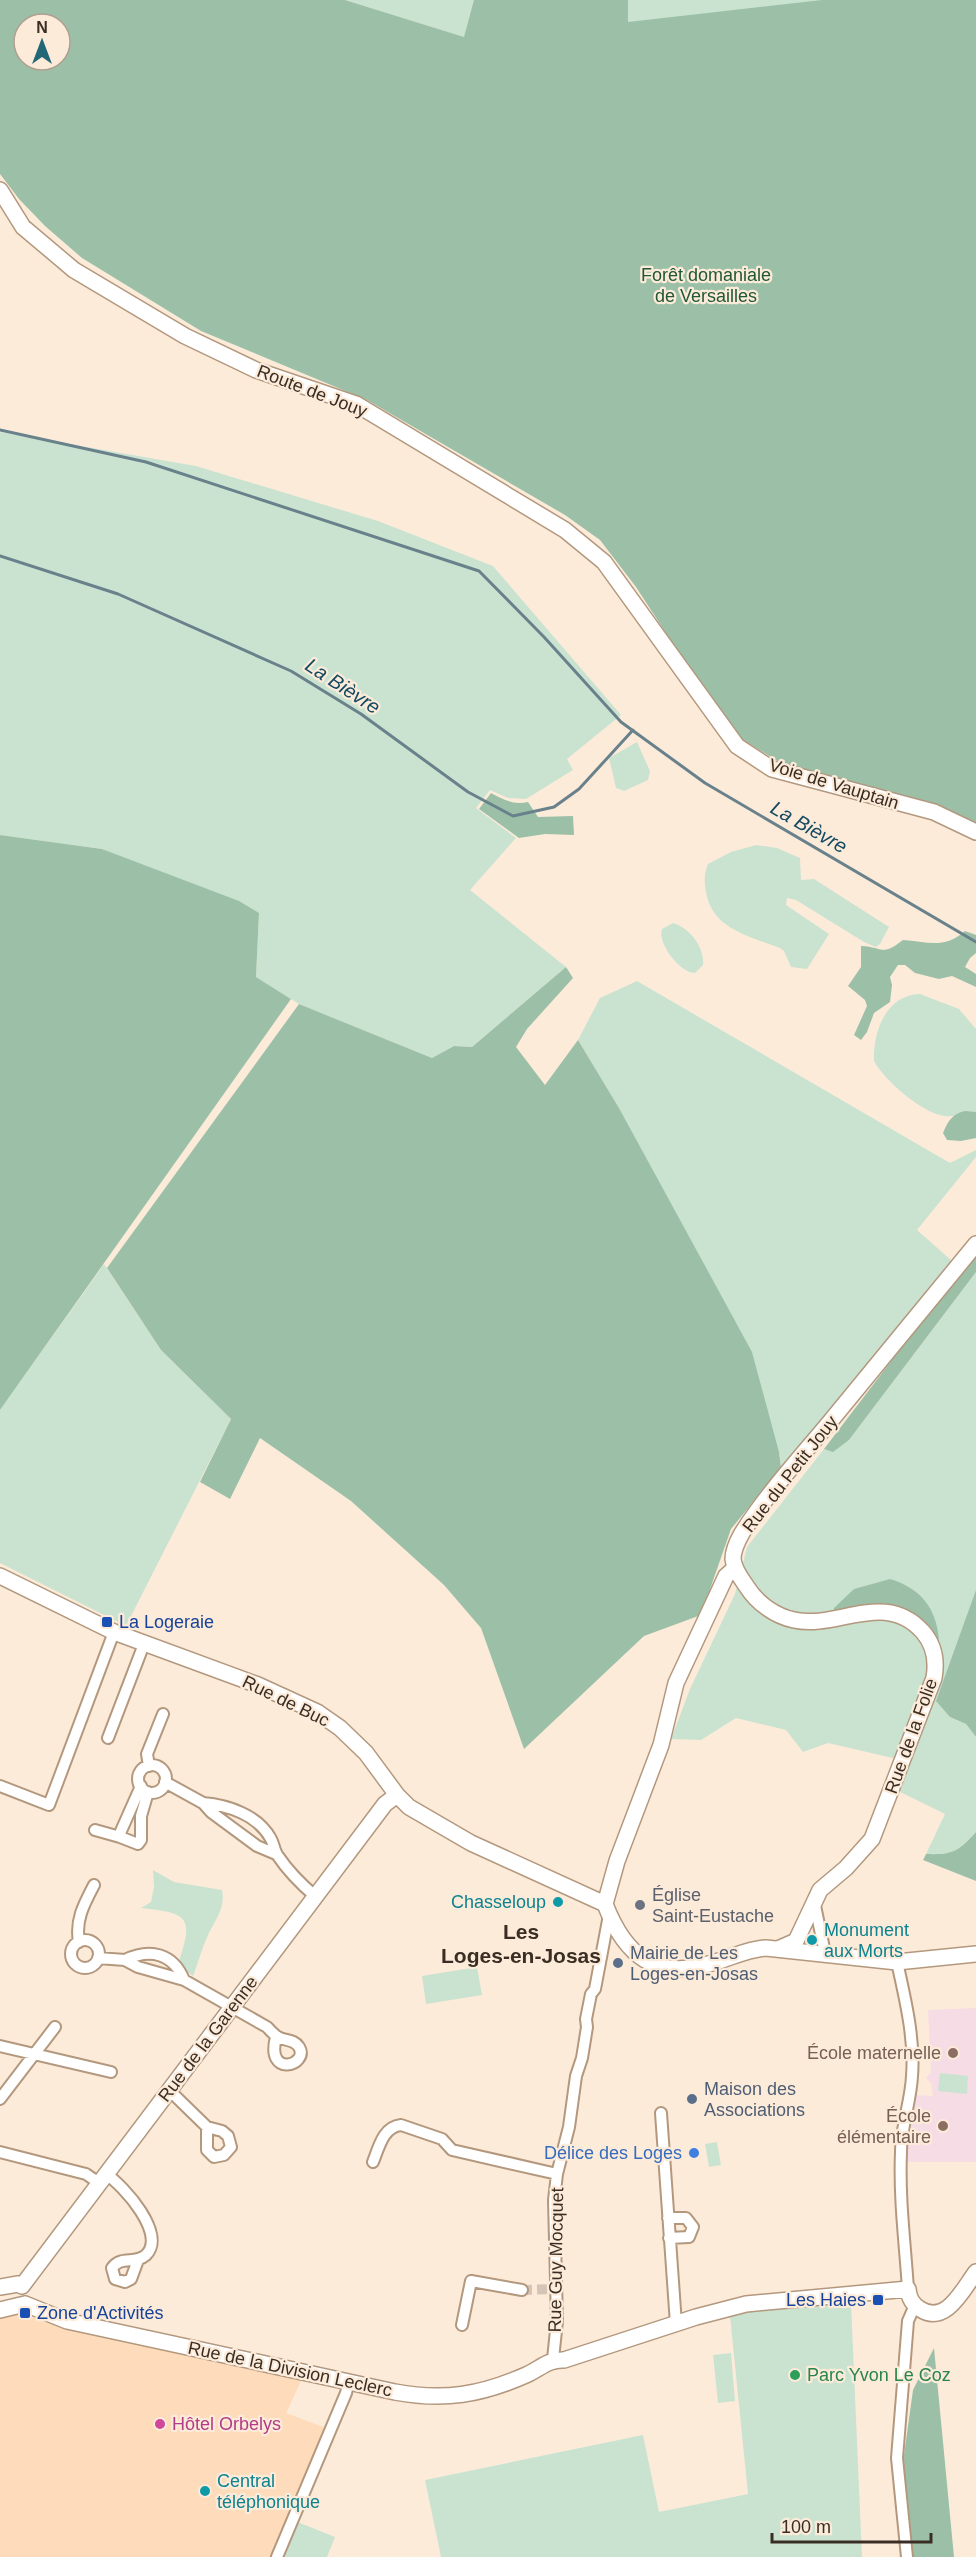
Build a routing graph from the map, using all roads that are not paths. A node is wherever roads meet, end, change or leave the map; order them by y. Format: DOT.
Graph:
graph roads {
  1 [pos="0,190"];
  2 [pos="688,681"];
  3 [pos="976,832"];
  4 [pos="976,1244"];
  5 [pos="735,1568"];
  6 [pos="0,1576"];
  7 [pos="114,1632"];
  8 [pos="144,1644"];
  9 [pos="164,1714"];
  10 [pos="108,1738"];
  11 [pos="148,1766"];
  12 [pos="165,1782"];
  13 [pos="0,1786"];
  14 [pos="144,1789"];
  15 [pos="397,1796"];
  16 [pos="203,1803"];
  17 [pos="95,1830"];
  18 [pos="120,1837"];
  19 [pos="276,1854"];
  20 [pos="94,1885"];
  21 [pos="316,1897"];
  22 [pos="813,1900"];
  23 [pos="607,1910"];
  24 [pos="79,1942"];
  25 [pos="780,1948"];
  26 [pos="825,1953"];
  27 [pos="976,1954"];
  28 [pos="98,1958"];
  29 [pos="125,1960"];
  30 [pos="897,1962"];
  31 [pos="184,1980"];
  32 [pos="233,2008"];
  33 [pos="55,2027"];
  34 [pos="276,2037"];
  35 [pos="0,2046"];
  36 [pos="35,2054"];
  37 [pos="111,2072"];
  38 [pos="169,2090"];
  39 [pos="0,2099"];
  40 [pos="662,2113"];
  41 [pos="207,2127"];
  42 [pos="0,2152"];
  43 [pos="373,2162"];
  44 [pos="557,2174"];
  45 [pos="103,2179"];
  46 [pos="668,2218"];
  47 [pos="669,2238"];
  48 [pos="138,2260"];
  49 [pos="976,2272"];
  50 [pos="22,2286"];
  51 [pos="0,2287"];
  52 [pos="908,2289"];
  53 [pos="522,2290"];
  54 [pos="25,2304"];
  55 [pos="915,2305"];
  56 [pos="0,2310"];
  57 [pos="676,2324"];
  58 [pos="462,2325"];
  59 [pos="553,2359"];
  60 [pos="349,2381"];
  61 [pos="277,2557"];
  62 [pos="907,2557"];
  1 -- 2 [label="street, Route de Jouy"];
  2 -- 3 [label="street, Voie de Vauptain"];
  4 -- 5 [label="street, Rue du Petit Jouy"];
  5 -- 22 [label="street, Rue de la Folie"];
  5 -- 23 [label="street, Rue du Petit Jouy"];
  6 -- 7 [label="street, Rue de Buc"];
  7 -- 8 [label="street, Rue de Buc"];
  7 -- 13 [label="street"];
  8 -- 10 [label="street"];
  8 -- 15 [label="street, Rue de Buc"];
  9 -- 11 [label="street"];
  11 -- 12 [label="street"];
  11 -- 14 [label="street"];
  12 -- 14 [label="street"];
  12 -- 16 [label="street"];
  14 -- 18 [label="street"];
  14 -- 18 [label="street"];
  15 -- 21 [label="street, Rue de la Garenne"];
  15 -- 23 [label="street, Rue de Buc"];
  16 -- 19 [label="street"];
  16 -- 19 [label="street"];
  17 -- 18 [label="street"];
  19 -- 21 [label="street"];
  20 -- 24 [label="street"];
  21 -- 32 [label="street, Rue de la Garenne"];
  22 -- 25 [label="street, Rue de la Folie"];
  22 -- 26 [label="street"];
  23 -- 25 [label="street"];
  23 -- 44 [label="street, Rue Guy Mocquet"];
  24 -- 28 [label="street"];
  24 -- 28 [label="street"];
  25 -- 26 [label="street"];
  26 -- 30 [label="street"];
  27 -- 30 [label="street"];
  28 -- 29 [label="street"];
  29 -- 31 [label="street"];
  29 -- 31 [label="street"];
  30 -- 52 [label="street"];
  31 -- 32 [label="street"];
  32 -- 34 [label="street"];
  32 -- 38 [label="street, Rue de la Garenne"];
  33 -- 36 [label="street"];
  35 -- 36 [label="street"];
  36 -- 37 [label="street"];
  36 -- 39 [label="street"];
  38 -- 41 [label="street"];
  38 -- 45 [label="street, Rue de la Garenne"];
  40 -- 46 [label="street"];
  41 -- 41 [label="street"];
  42 -- 45 [label="street"];
  43 -- 44 [label="street"];
  44 -- 59 [label="street, Rue Guy Mocquet"];
  45 -- 48 [label="street"];
  45 -- 50 [label="street, Rue de la Garenne"];
  46 -- 47 [label="street"];
  46 -- 47 [label="street"];
  47 -- 57 [label="street"];
  49 -- 55 [label="street"];
  50 -- 51 [label="street"];
  50 -- 54 [label="street"];
  52 -- 55 [label="street"];
  52 -- 57 [label="street"];
  53 -- 58 [label="street"];
  54 -- 56 [label="street"];
  54 -- 60 [label="street, Rue de la Division Leclerc"];
  55 -- 62 [label="street"];
  57 -- 59 [label="street"];
  59 -- 60 [label="street, Rue de la Division Leclerc"];
  60 -- 61 [label="street"];
}
